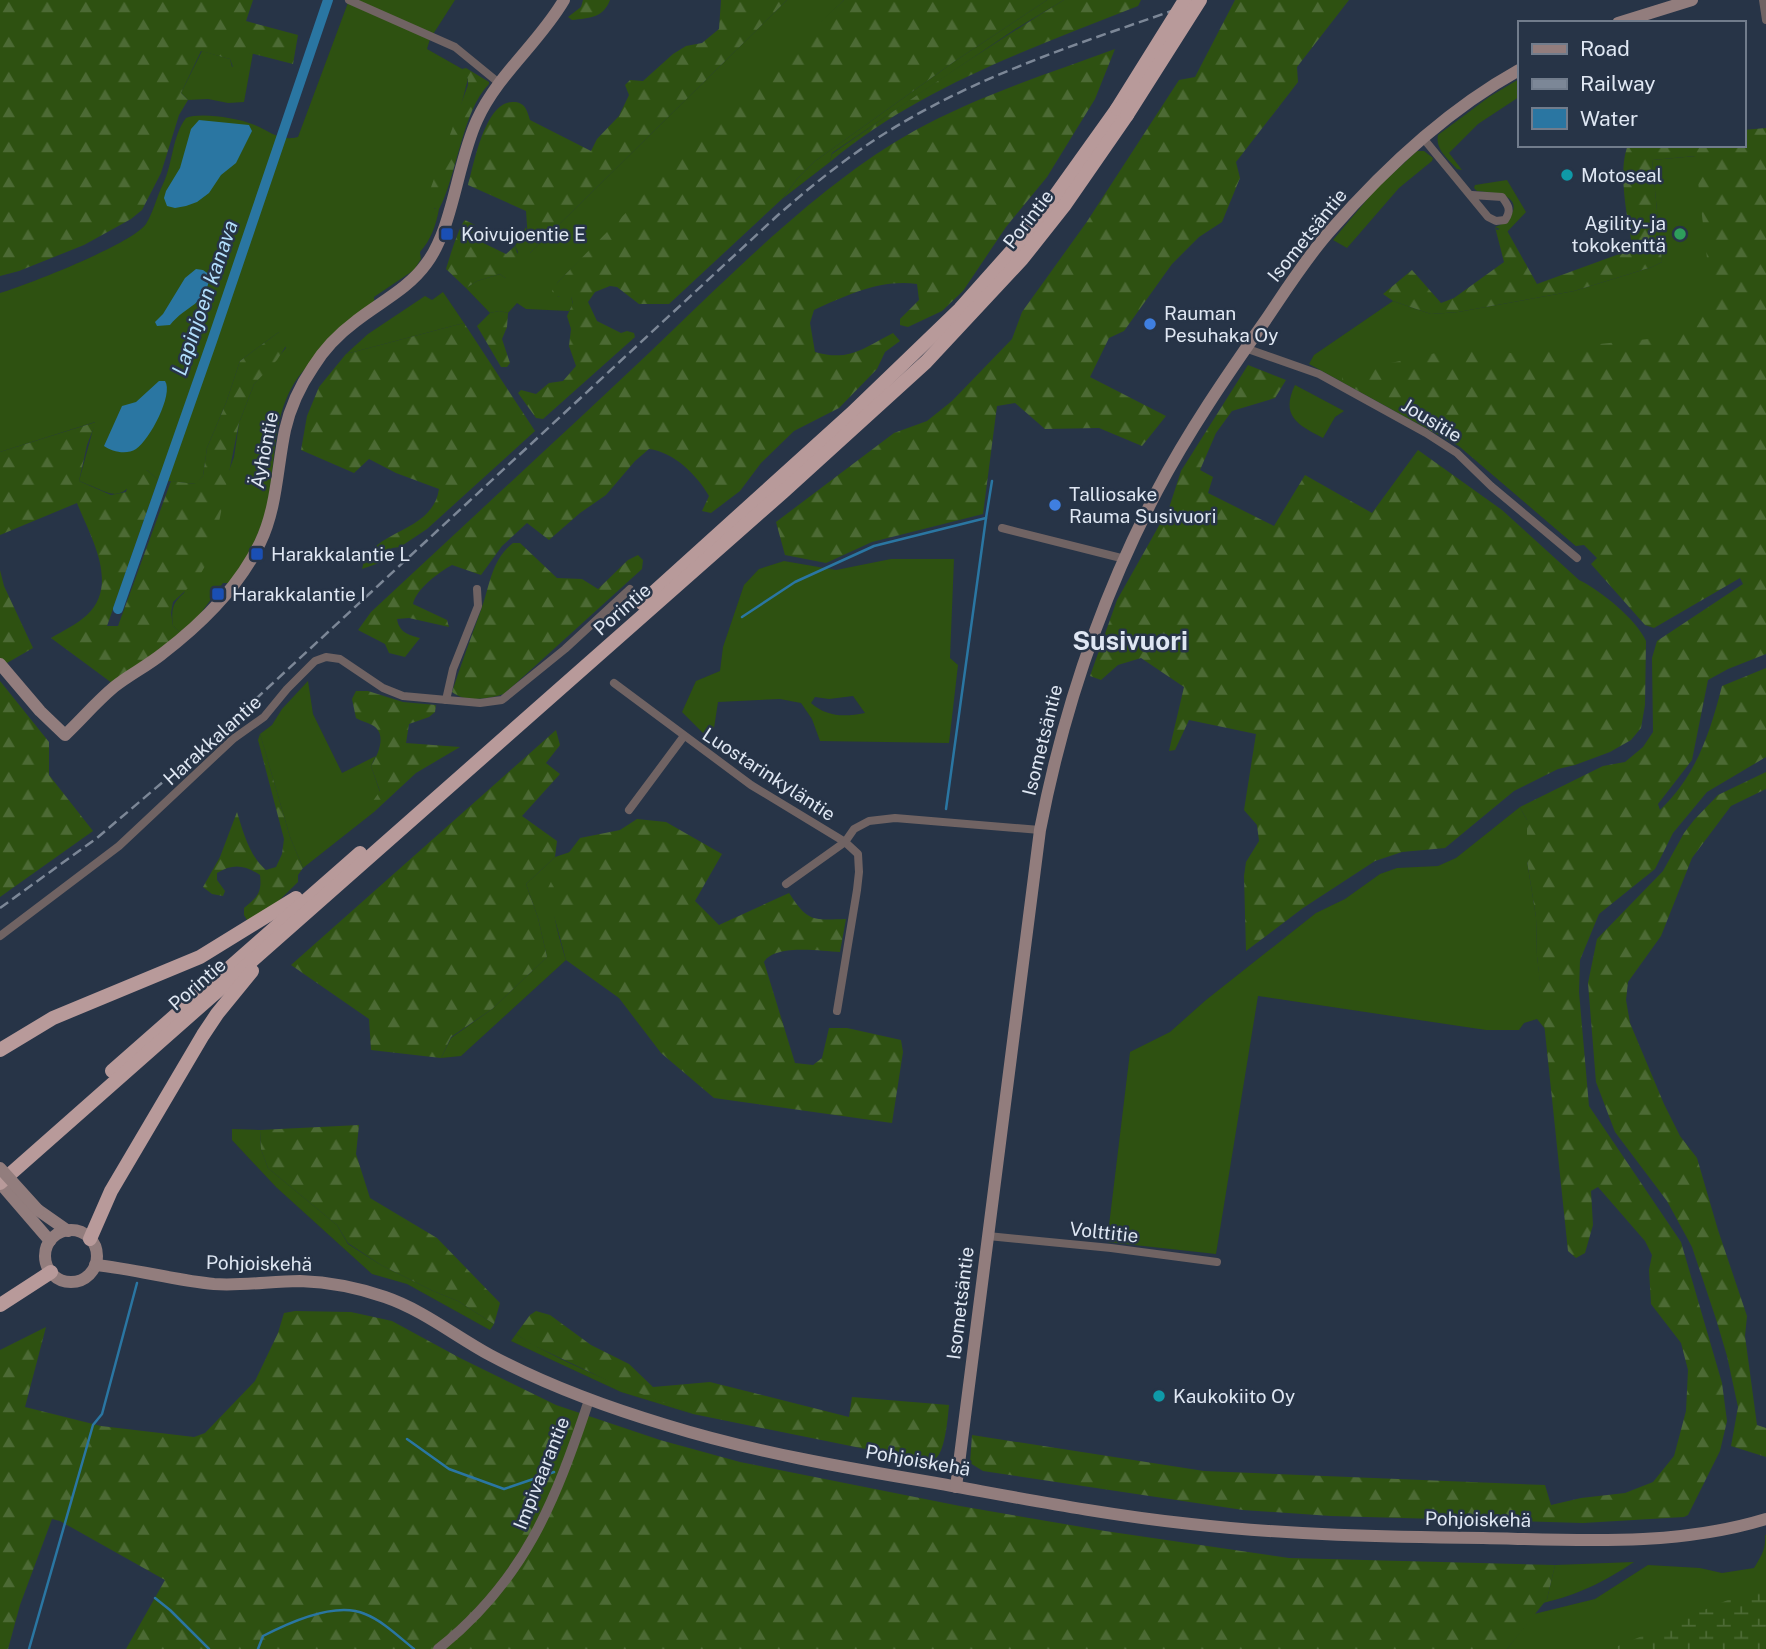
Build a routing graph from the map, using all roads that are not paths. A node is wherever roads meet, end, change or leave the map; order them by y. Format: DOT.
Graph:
graph roads {
  1 [pos="349,0"];
  2 [pos="564,0"];
  3 [pos="1185,0"];
  4 [pos="1200,0"];
  5 [pos="1692,0"];
  6 [pos="1763,0"];
  7 [pos="1766,20"];
  8 [pos="1624,21"];
  9 [pos="1518,71"];
  10 [pos="499,83"];
  11 [pos="1122,112"];
  12 [pos="1423,138"];
  13 [pos="1472,195"];
  14 [pos="1245,348"];
  15 [pos="1002,528"];
  16 [pos="1577,558"];
  17 [pos="1125,559"];
  18 [pos="477,589"];
  19 [pos="630,589"];
  20 [pos="0,664"];
  21 [pos="614,683"];
  22 [pos="446,699"];
  23 [pos="684,736"];
  24 [pos="629,810"];
  25 [pos="1040,830"];
  26 [pos="374,842"];
  27 [pos="845,842"];
  28 [pos="786,884"];
  29 [pos="316,906"];
  30 [pos="0,936"];
  31 [pos="837,1011"];
  32 [pos="0,1050"];
  33 [pos="0,1169"];
  34 [pos="0,1183"];
  35 [pos="34,1213"];
  36 [pos="68,1231"];
  37 [pos="988,1236"];
  38 [pos="90,1239"];
  39 [pos="50,1241"];
  40 [pos="1217,1262"];
  41 [pos="95,1265"];
  42 [pos="51,1272"];
  43 [pos="0,1305"];
  44 [pos="589,1400"];
  45 [pos="956,1487"];
  46 [pos="1766,1520"];
  47 [pos="438,1649"];
  1 -- 10 [label="street"];
  2 -- 10 [label="main road, Äyhöntie"];
  3 -- 11 [label="highway, Porintie, bridge"];
  4 -- 11 [label="highway, Porintie, bridge"];
  5 -- 8 [label="main road"];
  6 -- 7 [label="street"];
  9 -- 12 [label="main road, Isometsäntie"];
  10 -- 20 [label="main road, Äyhöntie"];
  11 -- 26 [label="highway, Porintie"];
  11 -- 29 [label="highway, Porintie"];
  12 -- 13 [label="street"];
  12 -- 14 [label="main road, Isometsäntie"];
  13 -- 13 [label="street"];
  14 -- 16 [label="street, Jousitie"];
  14 -- 17 [label="main road, Isometsäntie"];
  15 -- 17 [label="street"];
  17 -- 25 [label="main road, Isometsäntie"];
  18 -- 22 [label="street"];
  19 -- 22 [label="street, Harakkalantie"];
  21 -- 23 [label="street, Luostarinkyläntie"];
  22 -- 30 [label="street, Harakkalantie"];
  23 -- 24 [label="street"];
  23 -- 27 [label="street, Luostarinkyläntie"];
  25 -- 27 [label="street, Luostarinkyläntie"];
  25 -- 37 [label="main road, Isometsäntie"];
  26 -- 32 [label="highway"];
  26 -- 33 [label="highway, Porintie"];
  27 -- 28 [label="street"];
  27 -- 31 [label="street"];
  29 -- 34 [label="highway, Porintie"];
  29 -- 38 [label="highway"];
  33 -- 35 [label="main road, bridge"];
  34 -- 35 [label="main road"];
  35 -- 36 [label="main road"];
  35 -- 39 [label="main road"];
  36 -- 38 [label="main road"];
  36 -- 39 [label="main road"];
  37 -- 40 [label="street, Volttitie"];
  37 -- 45 [label="main road, Isometsäntie"];
  38 -- 41 [label="main road"];
  39 -- 42 [label="main road"];
  41 -- 42 [label="main road"];
  41 -- 44 [label="main road, Pohjoiskehä"];
  42 -- 43 [label="highway"];
  44 -- 45 [label="main road, Pohjoiskehä"];
  44 -- 47 [label="street, Impivaarantie"];
  45 -- 46 [label="main road, Pohjoiskehä"];
}
